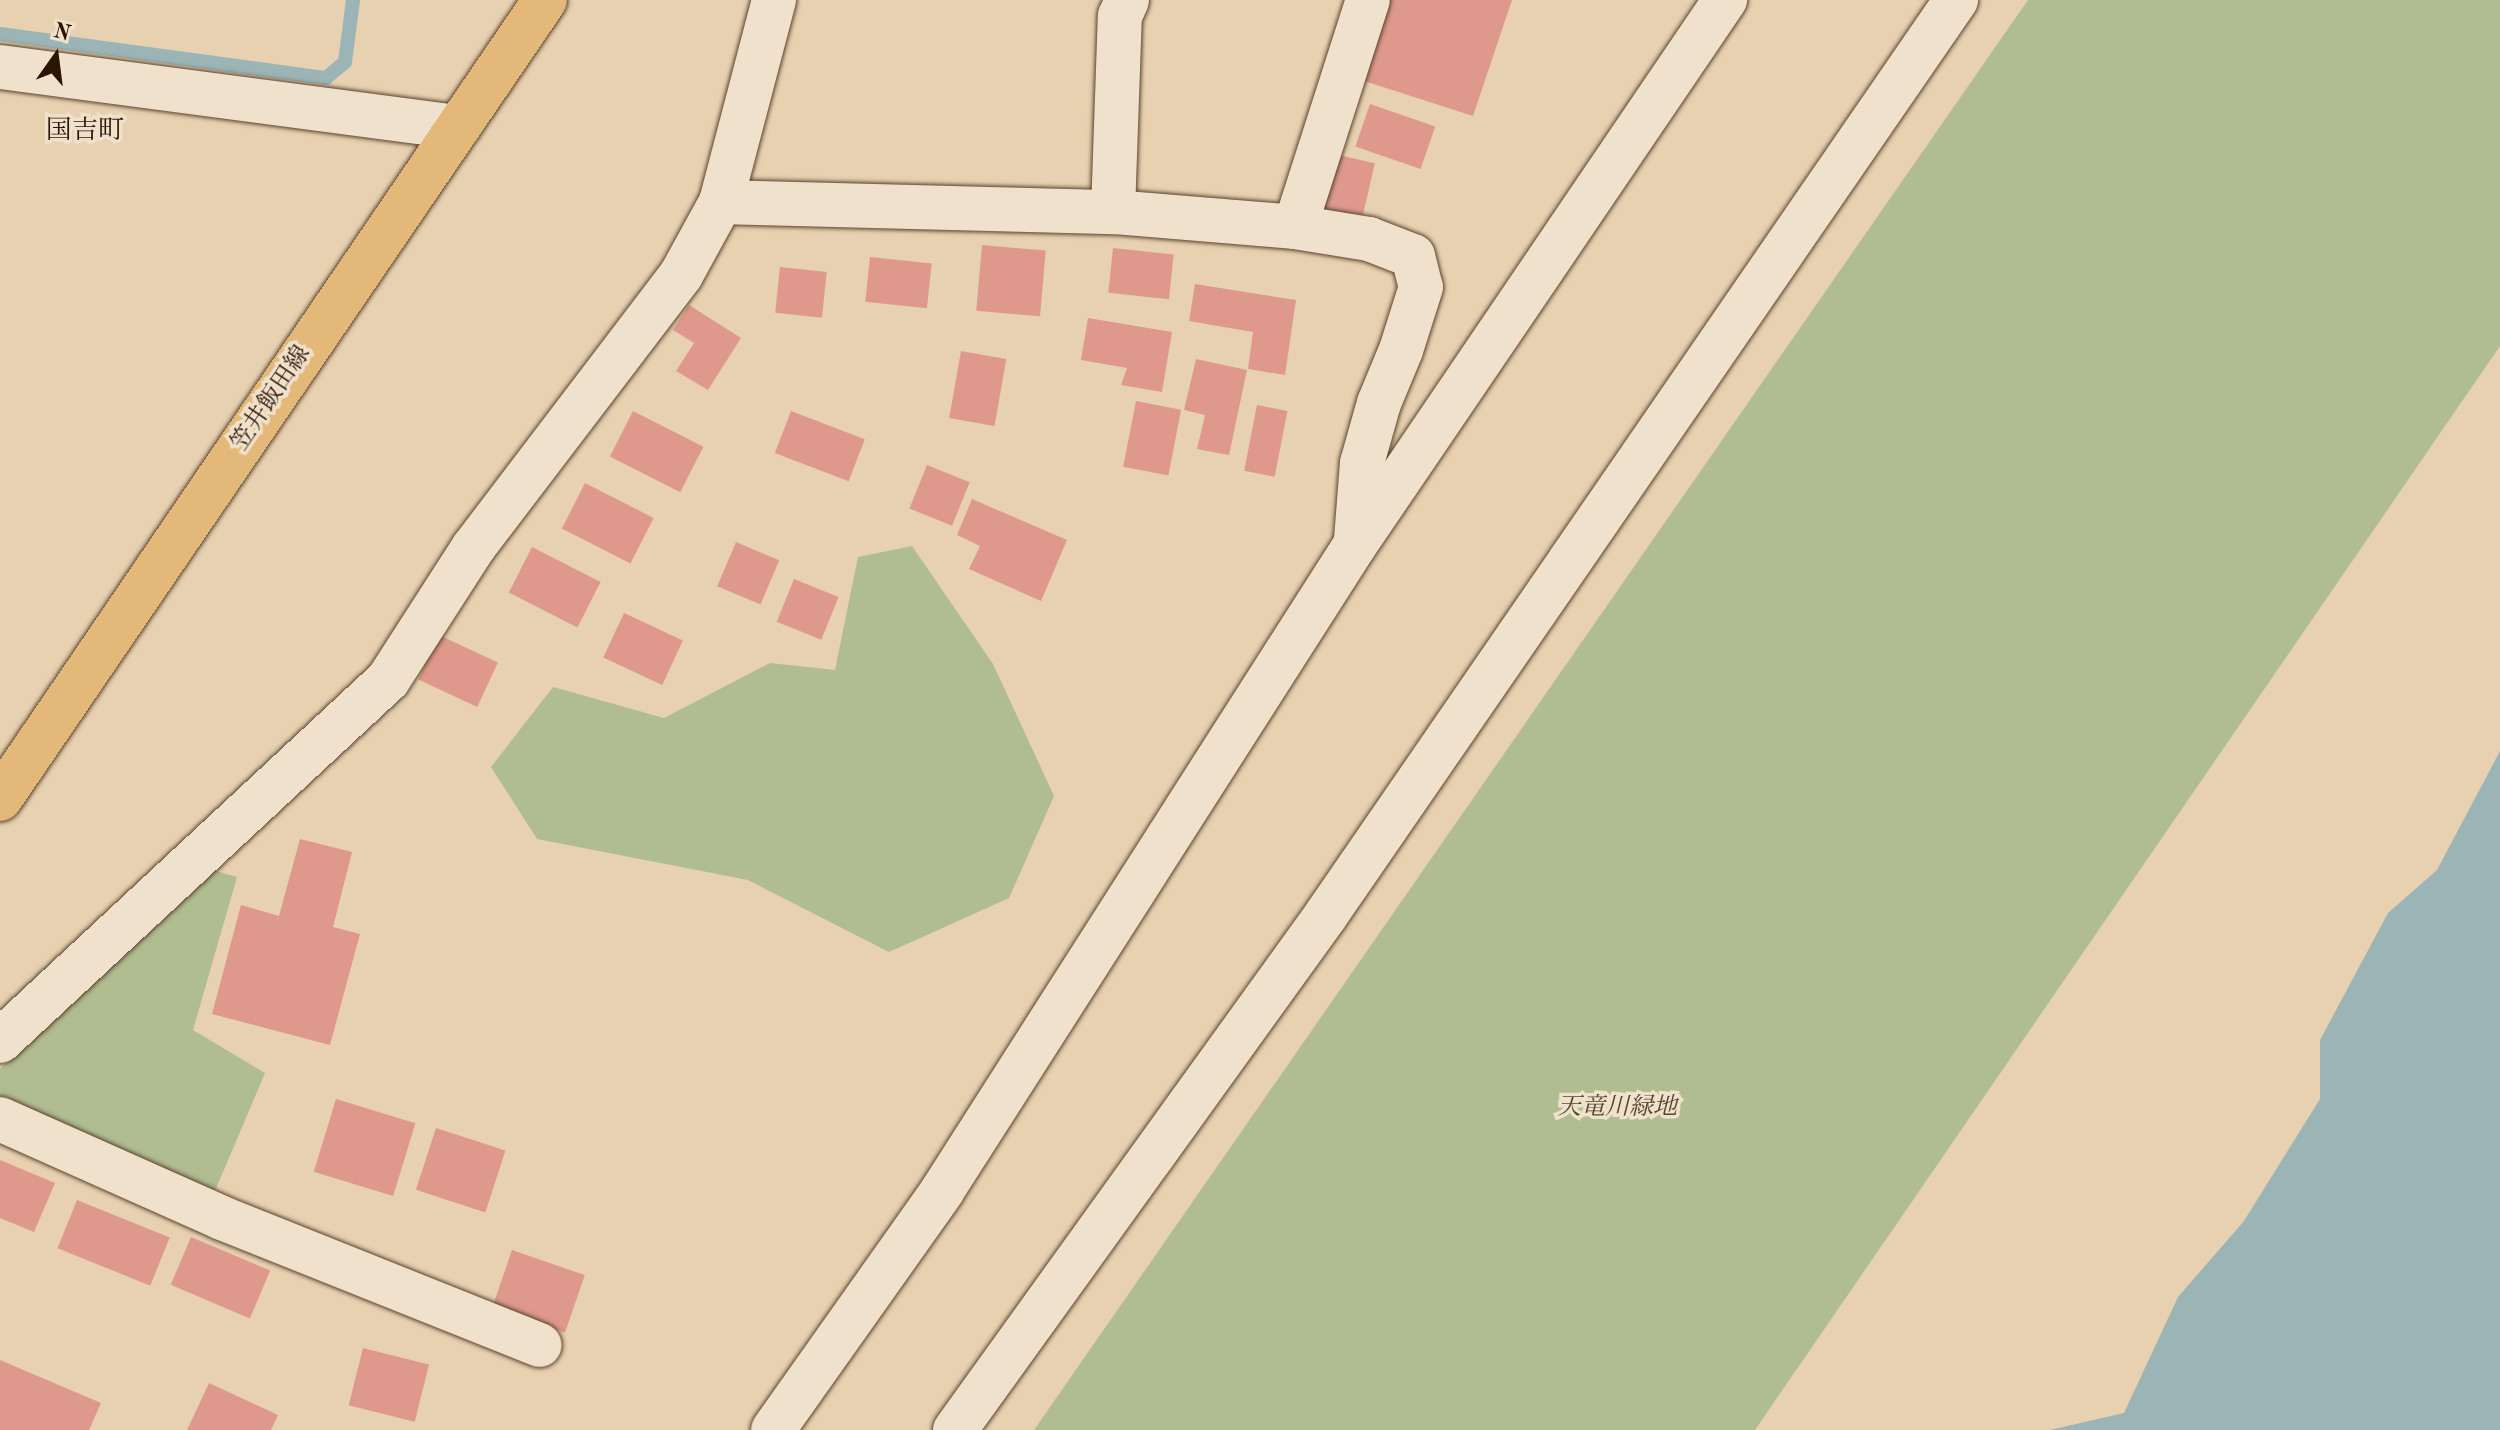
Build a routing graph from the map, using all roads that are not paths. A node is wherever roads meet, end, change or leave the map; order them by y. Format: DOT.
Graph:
graph roads {
  1 [pos="545,0"];
  2 [pos="774,0"];
  3 [pos="1127,0"];
  4 [pos="1368,0"];
  5 [pos="1725,0"];
  6 [pos="1956,0"];
  7 [pos="0,67"];
  8 [pos="458,127"];
  9 [pos="721,202"];
  10 [pos="1113,212"];
  11 [pos="1295,227"];
  12 [pos="1355,545"];
  13 [pos="0,799"];
  14 [pos="0,1041"];
  15 [pos="0,1119"];
  16 [pos="540,1345"];
  17 [pos="773,1430"];
  18 [pos="955,1430"];
  1 -- 8 [label="main road, 笠井飯田線"];
  2 -- 9 [label="street"];
  3 -- 10 [label="street"];
  4 -- 11 [label="street"];
  5 -- 12 [label="street"];
  6 -- 18 [label="street"];
  7 -- 8 [label="street"];
  8 -- 13 [label="main road, 笠井飯田線"];
  9 -- 10 [label="street"];
  9 -- 14 [label="street"];
  10 -- 11 [label="street"];
  11 -- 12 [label="street"];
  12 -- 17 [label="street"];
  15 -- 16 [label="street"];
}
